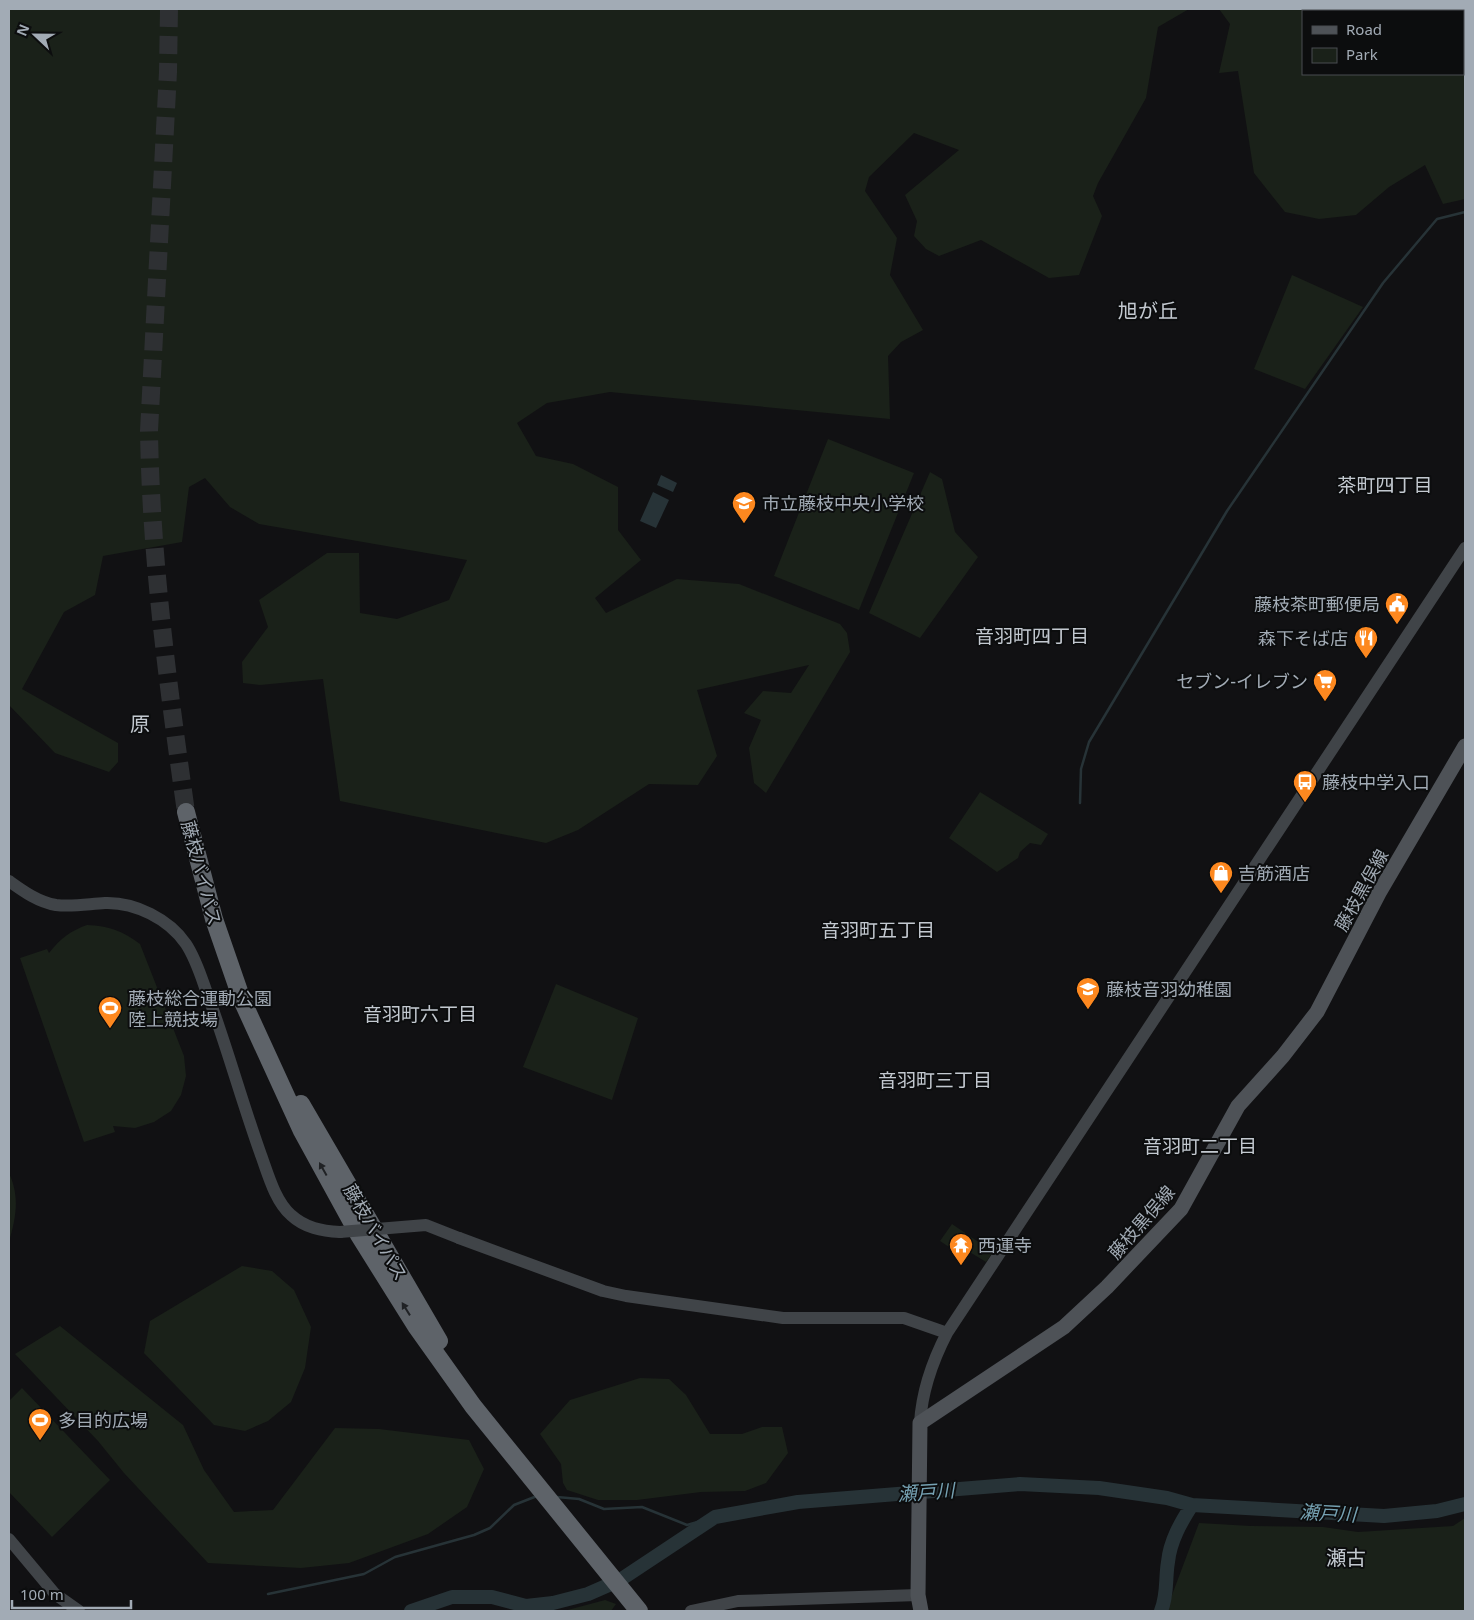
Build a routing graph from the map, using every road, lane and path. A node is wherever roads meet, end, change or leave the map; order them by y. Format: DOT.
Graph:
graph roads {
  1 [pos="1465,548"];
  2 [pos="1465,746"];
  3 [pos="9,881"];
  4 [pos="947,1332"];
  5 [pos="920,1424"];
  6 [pos="529,1474"];
  7 [pos="9,1539"];
  8 [pos="918,1594"];
  9 [pos="79,1611"];
  10 [pos="639,1611"];
  11 [pos="691,1611"];
  12 [pos="921,1611"];
  1 -- 4 [label="street"];
  2 -- 5 [label="main road, 藤枝黒俣線"];
  3 -- 4 [label="street, bridge"];
  4 -- 5 [label="street"];
  5 -- 8 [label="main road"];
  6 -- 6 [label="highway, 藤枝バイパス, one-way"];
  6 -- 10 [label="highway, 藤枝バイパス"];
  7 -- 9 [label="street"];
  8 -- 11 [label="street"];
  8 -- 12 [label="main road"];
}
